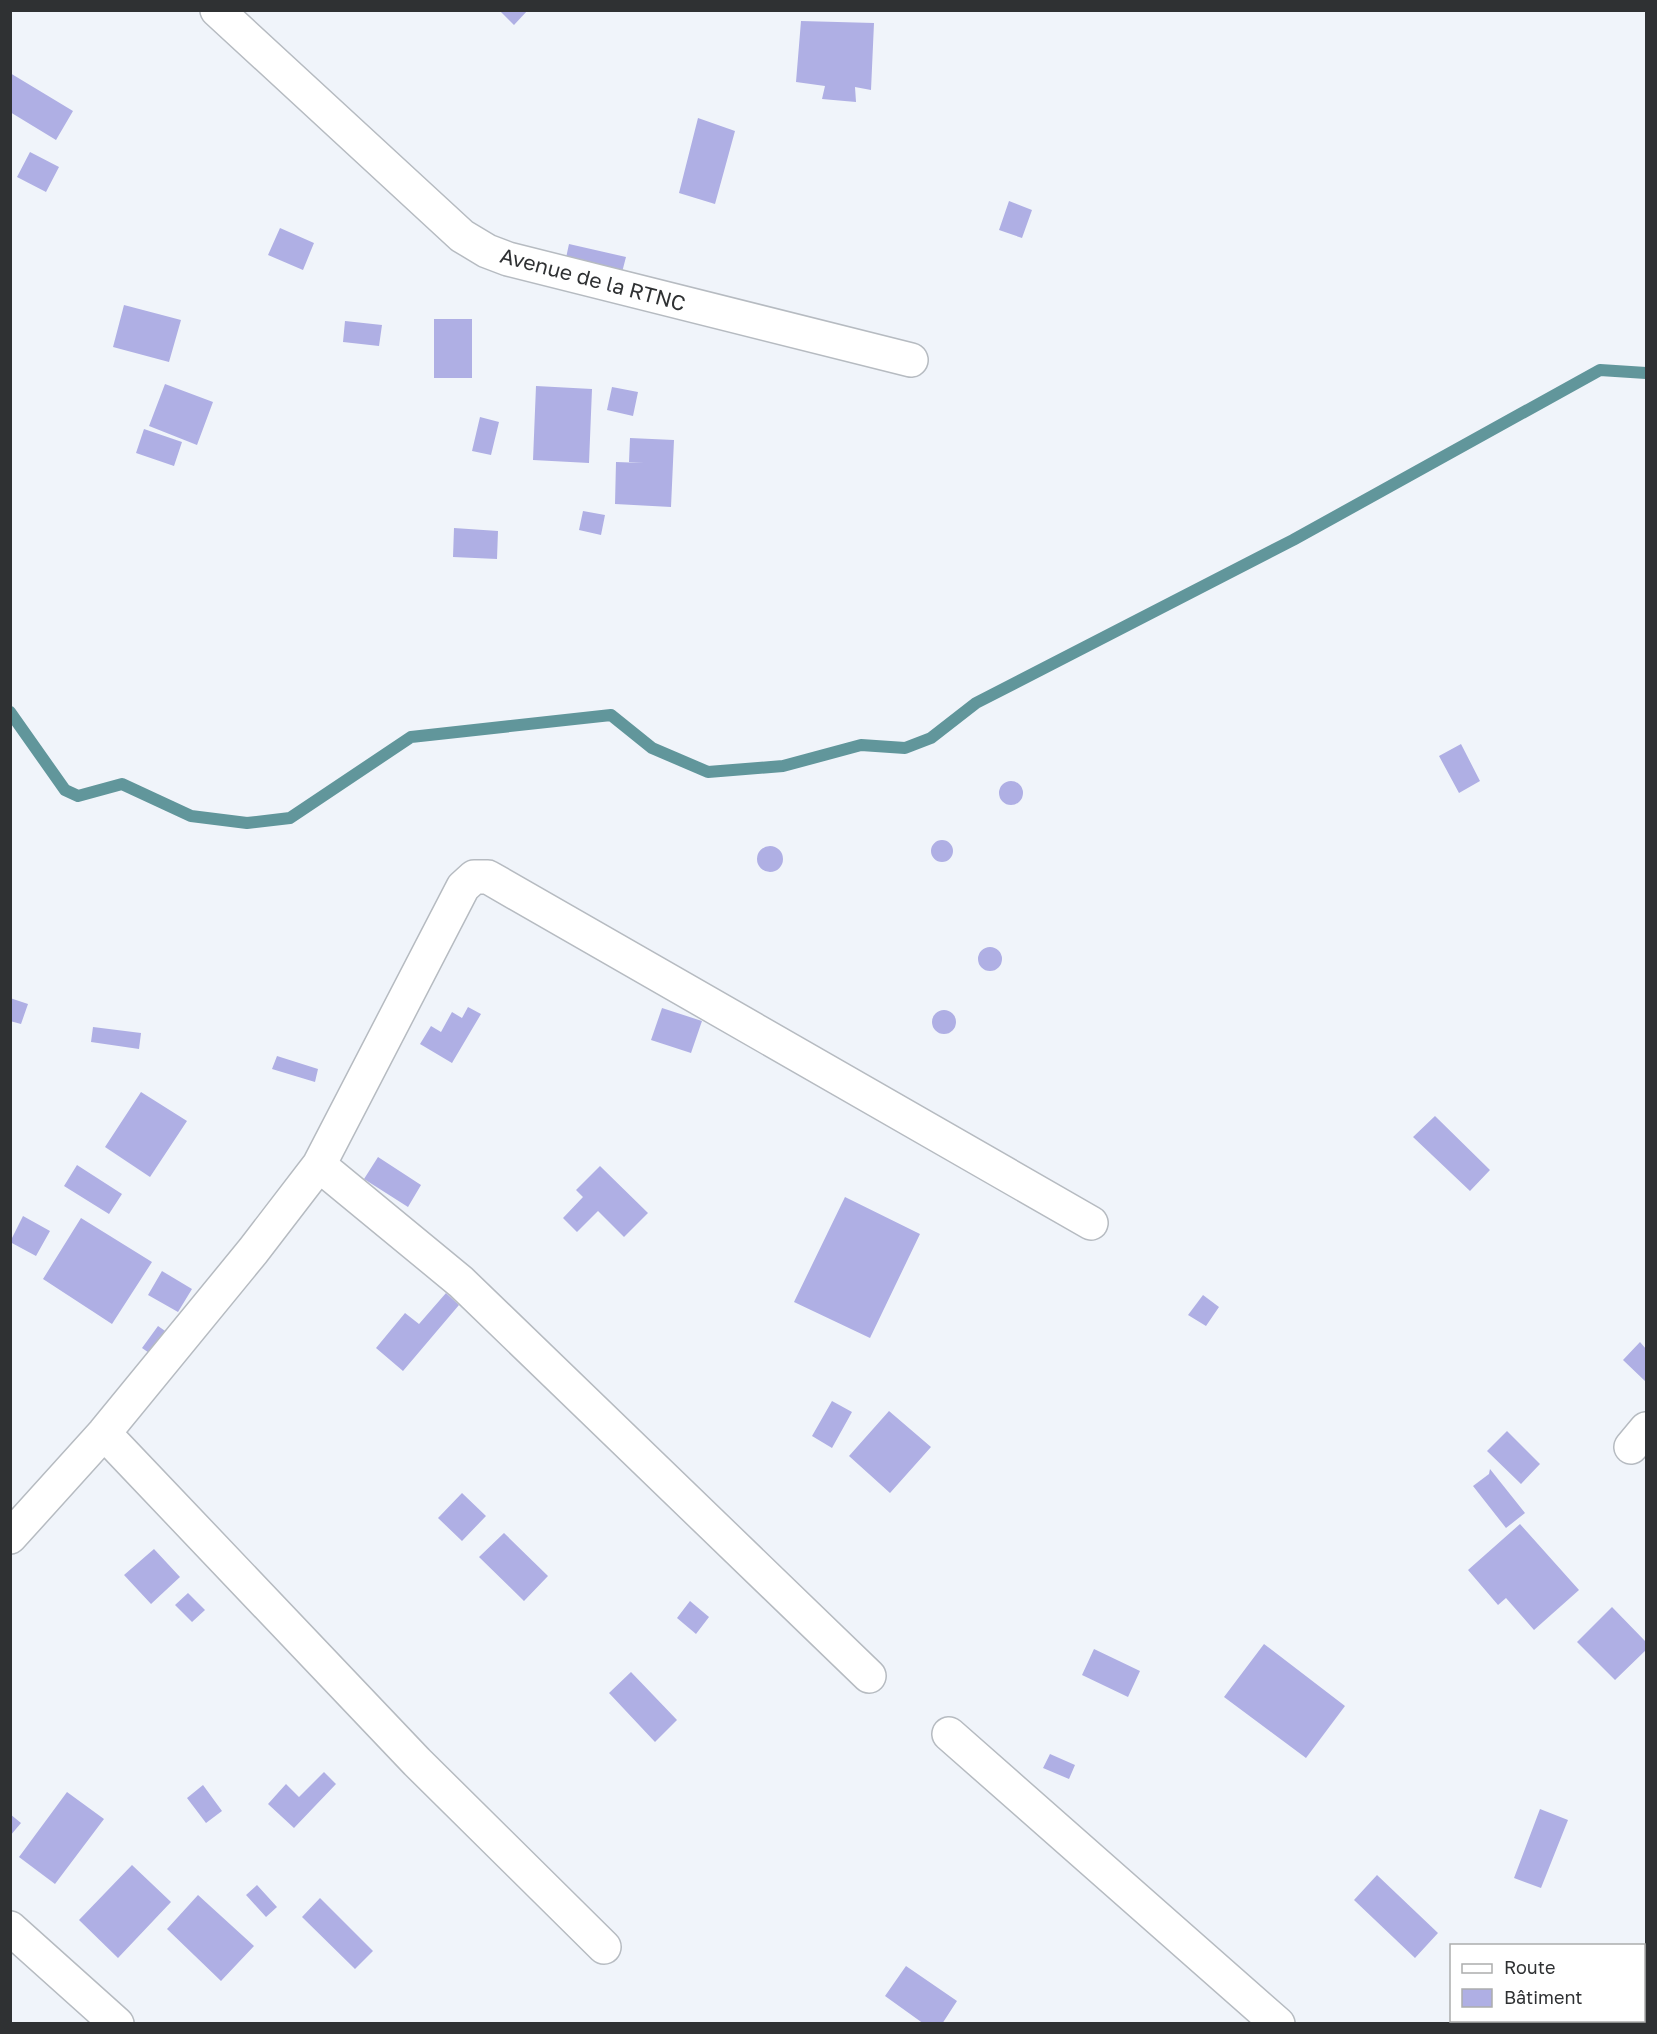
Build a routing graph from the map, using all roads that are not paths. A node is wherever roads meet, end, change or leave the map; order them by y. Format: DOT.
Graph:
graph roads {
  1 [pos="217,10"];
  2 [pos="911,360"];
  3 [pos="320,1165"];
  4 [pos="1091,1223"];
  5 [pos="104,1433"];
  6 [pos="10,1537"];
  7 [pos="869,1677"];
  8 [pos="949,1734"];
  9 [pos="10,1928"];
  10 [pos="604,1947"];
  11 [pos="117,2024"];
  12 [pos="1278,2024"];
  1 -- 2 [label="street, Avenue de la RTNC"];
  3 -- 4 [label="street"];
  3 -- 5 [label="street"];
  3 -- 7 [label="street"];
  5 -- 6 [label="street"];
  5 -- 10 [label="street"];
  8 -- 12 [label="street"];
  9 -- 11 [label="street"];
}
